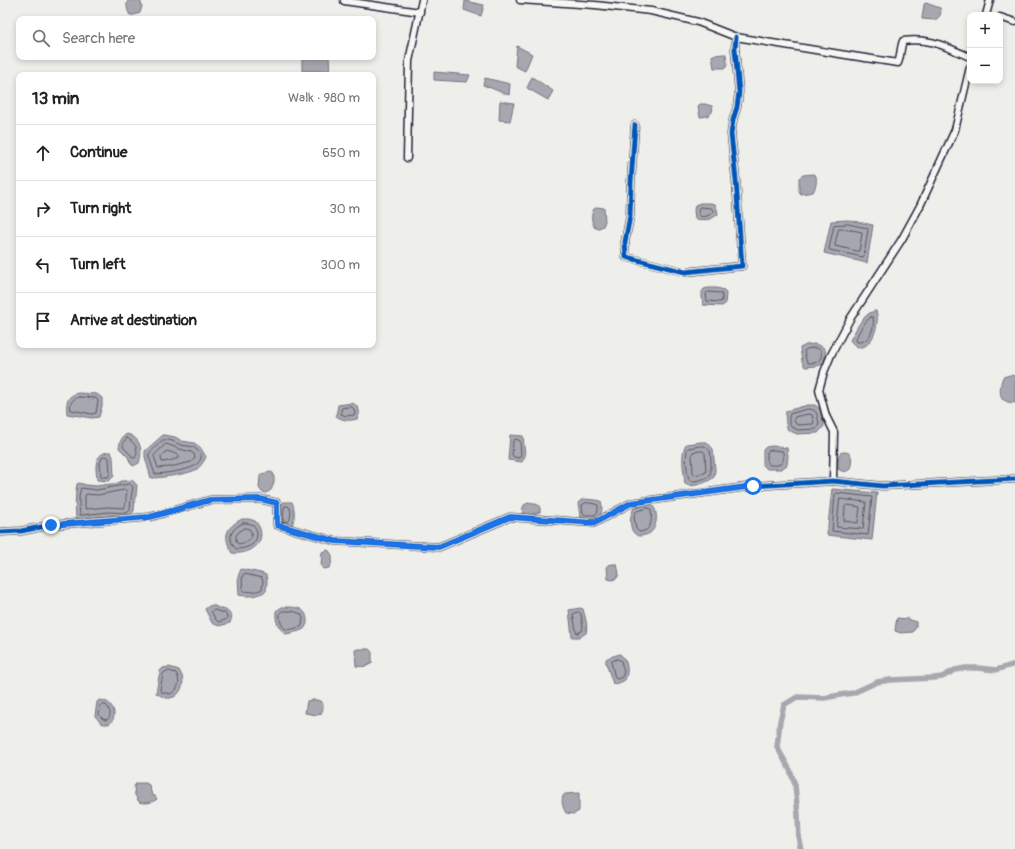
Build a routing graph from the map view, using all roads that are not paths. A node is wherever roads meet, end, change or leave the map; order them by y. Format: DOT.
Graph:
graph roads {
  1 [pos="343,0"];
  2 [pos="422,0"];
  3 [pos="520,0"];
  4 [pos="990,0"];
  5 [pos="420,12"];
  6 [pos="987,12"];
  7 [pos="1003,18"];
  8 [pos="1015,22"];
  9 [pos="736,37"];
  10 [pos="967,56"];
  11 [pos="967,80"];
  12 [pos="635,125"];
  13 [pos="407,158"];
  14 [pos="1015,479"];
  15 [pos="833,481"];
  16 [pos="0,532"];
  1 -- 5 [label="street"];
  2 -- 5 [label="street"];
  3 -- 9 [label="street"];
  4 -- 6 [label="street"];
  5 -- 13 [label="street"];
  7 -- 8 [label="street"];
  9 -- 10 [label="street"];
  9 -- 12 [label="street"];
  11 -- 15 [label="street"];
  14 -- 15 [label="street"];
  15 -- 16 [label="street"];
}
